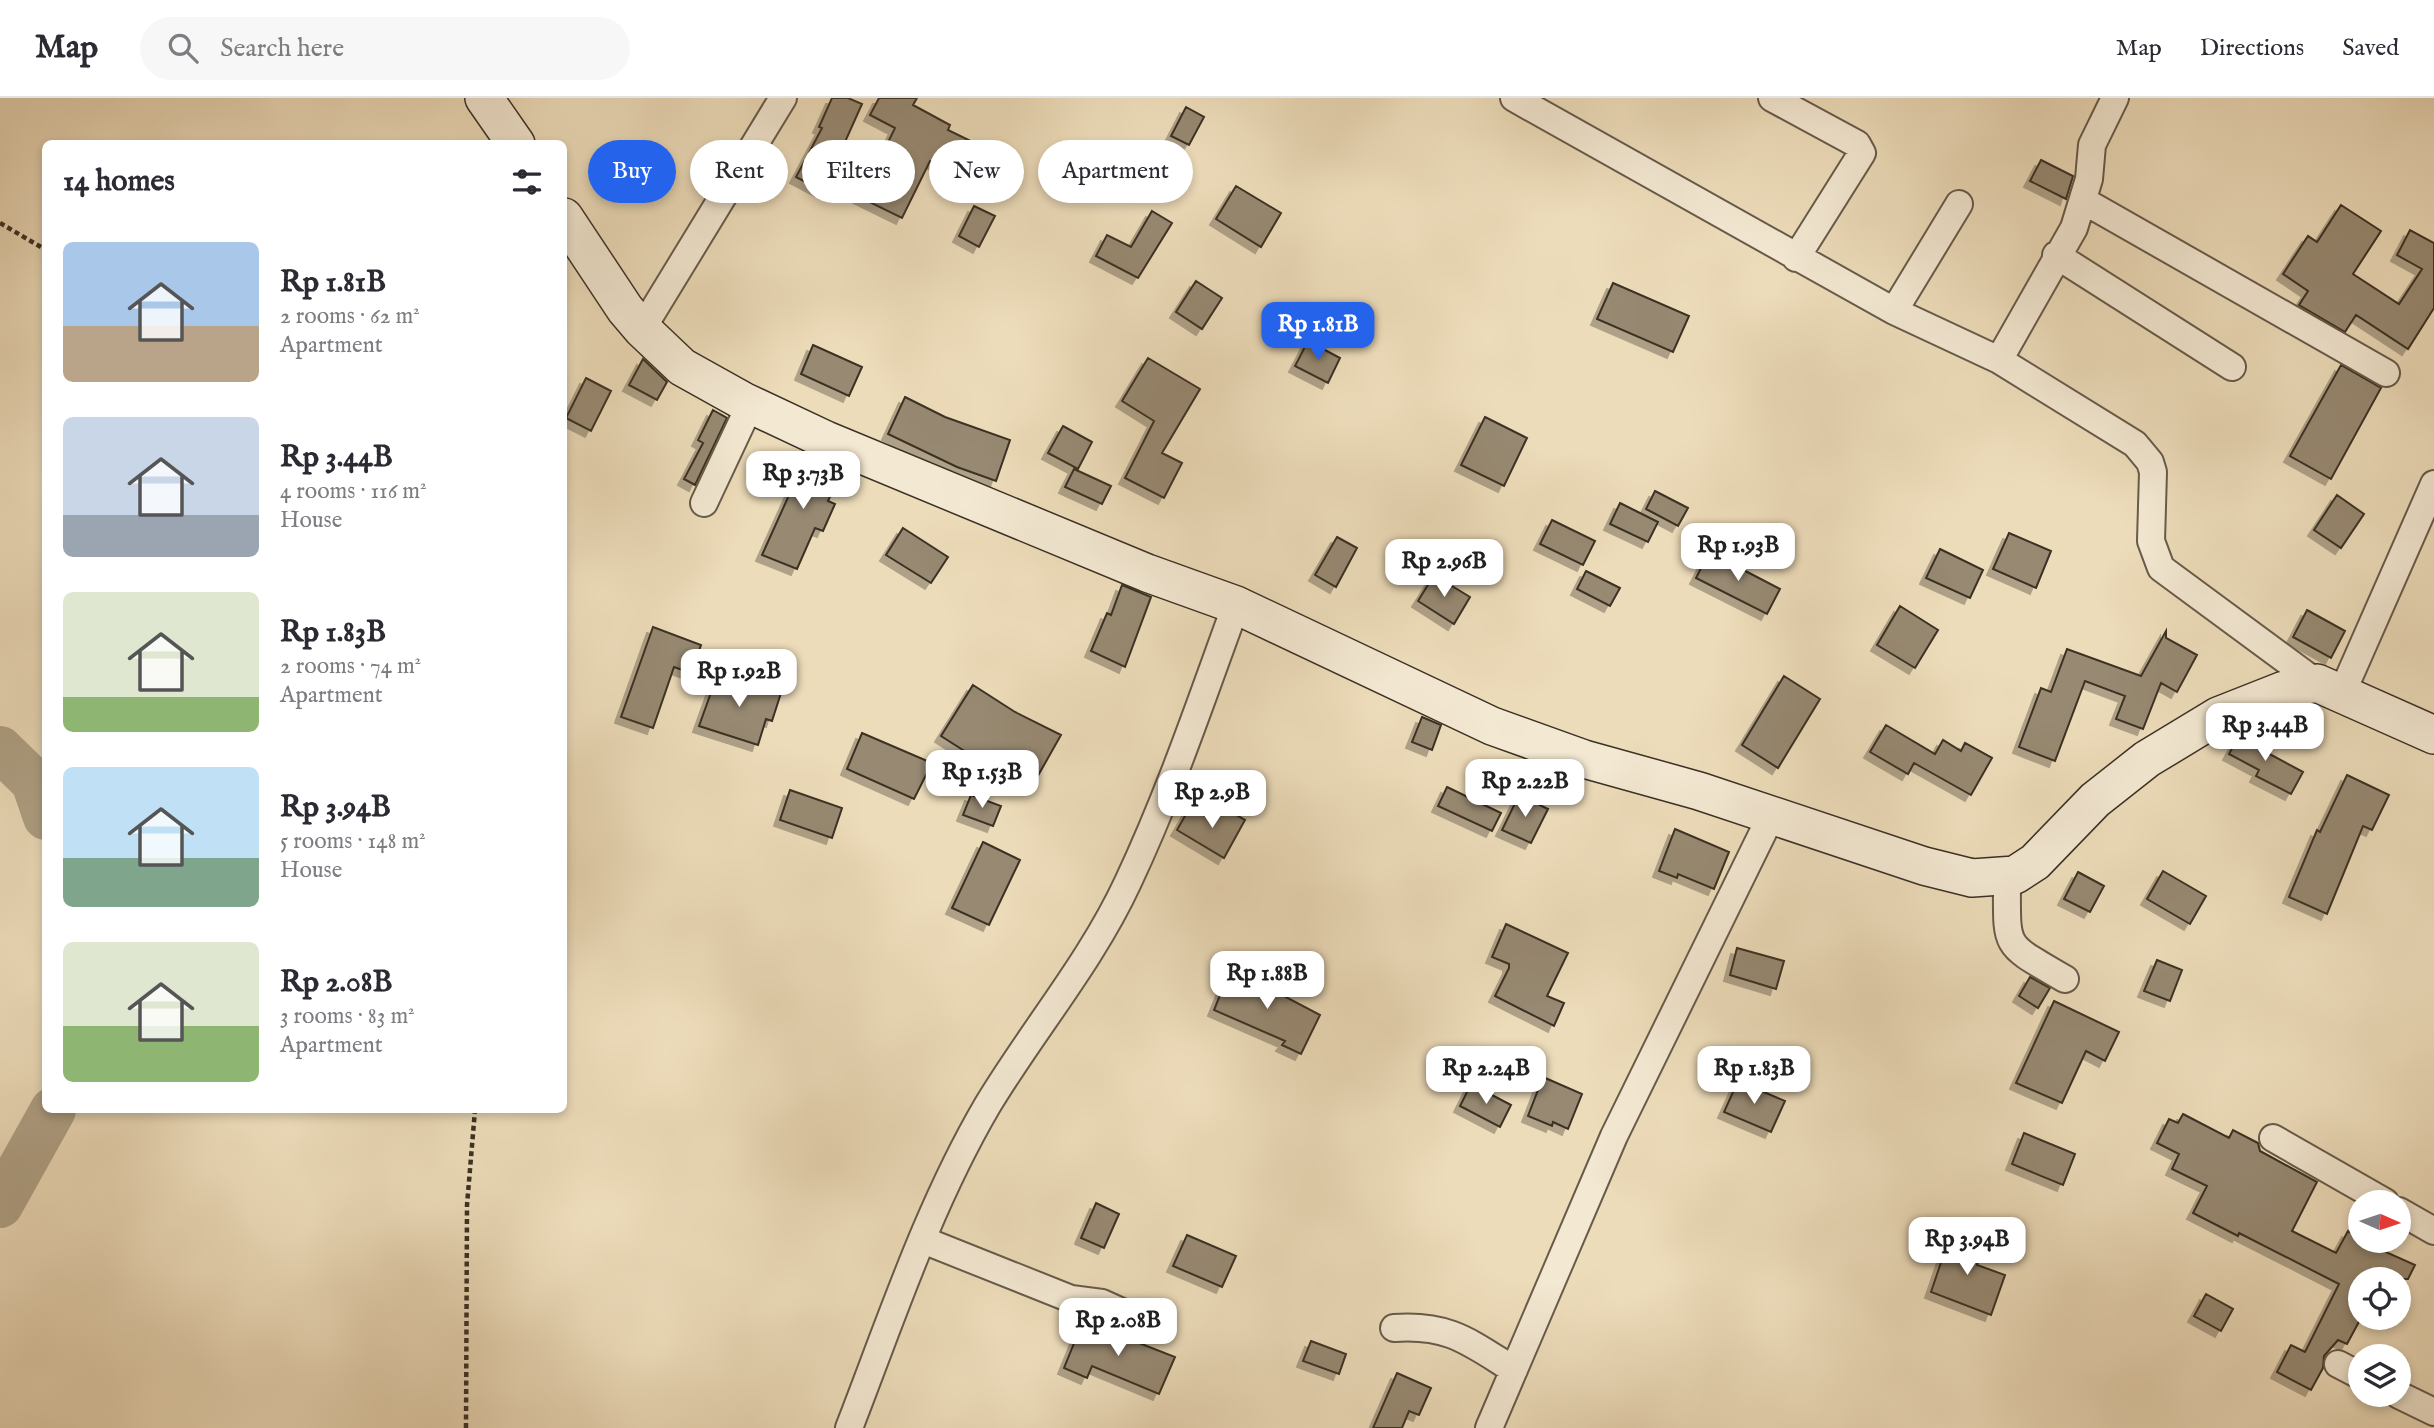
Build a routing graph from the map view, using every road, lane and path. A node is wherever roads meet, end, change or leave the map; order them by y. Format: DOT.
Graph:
graph roads {
  1 [pos="484,98"];
  2 [pos="783,98"];
  3 [pos="1514,98"];
  4 [pos="1772,98"];
  5 [pos="2115,98"];
  6 [pos="513,140"];
  7 [pos="2084,201"];
  8 [pos="1959,204"];
  9 [pos="567,222"];
  10 [pos="0,223"];
  11 [pos="42,248"];
  12 [pos="2056,255"];
  13 [pos="1796,258"];
  14 [pos="1894,311"];
  15 [pos="642,328"];
  16 [pos="1999,360"];
  17 [pos="2232,367"];
  18 [pos="2386,373"];
  19 [pos="750,405"];
  20 [pos="2434,484"];
  21 [pos="704,503"];
  22 [pos="1236,605"];
  23 [pos="2330,688"];
  24 [pos="2434,735"];
  25 [pos="1772,814"];
  26 [pos="2007,878"];
  27 [pos="2065,979"];
  28 [pos="475,1113"];
  29 [pos="2273,1138"];
  30 [pos="2364,1190"];
  31 [pos="2412,1218"];
  32 [pos="2434,1231"];
  33 [pos="923,1240"];
  34 [pos="1155,1327"];
  35 [pos="1394,1328"];
  36 [pos="1514,1370"];
  37 [pos="2411,1401"];
  38 [pos="2434,1412"];
  39 [pos="466,1428"];
  40 [pos="849,1428"];
  41 [pos="1489,1428"];
  1 -- 6 [label="street"];
  2 -- 15 [label="street"];
  3 -- 13 [label="street"];
  4 -- 13 [label="street"];
  5 -- 7 [label="street"];
  7 -- 12 [label="street"];
  7 -- 18 [label="street"];
  8 -- 14 [label="street"];
  9 -- 15 [label="street"];
  10 -- 11 [label="path"];
  12 -- 16 [label="street"];
  12 -- 17 [label="street"];
  13 -- 14 [label="street"];
  14 -- 16 [label="street"];
  15 -- 19 [label="street"];
  16 -- 23 [label="street"];
  19 -- 21 [label="street"];
  19 -- 22 [label="street"];
  20 -- 23 [label="street"];
  22 -- 25 [label="street"];
  22 -- 33 [label="street"];
  23 -- 24 [label="street"];
  23 -- 26 [label="street"];
  25 -- 26 [label="street"];
  25 -- 36 [label="street"];
  26 -- 27 [label="street"];
  28 -- 39 [label="path"];
  29 -- 30 [label="street"];
  31 -- 32 [label="street"];
  33 -- 34 [label="street"];
  33 -- 40 [label="street"];
  35 -- 36 [label="street"];
  36 -- 41 [label="street"];
  37 -- 38 [label="street"];
}
